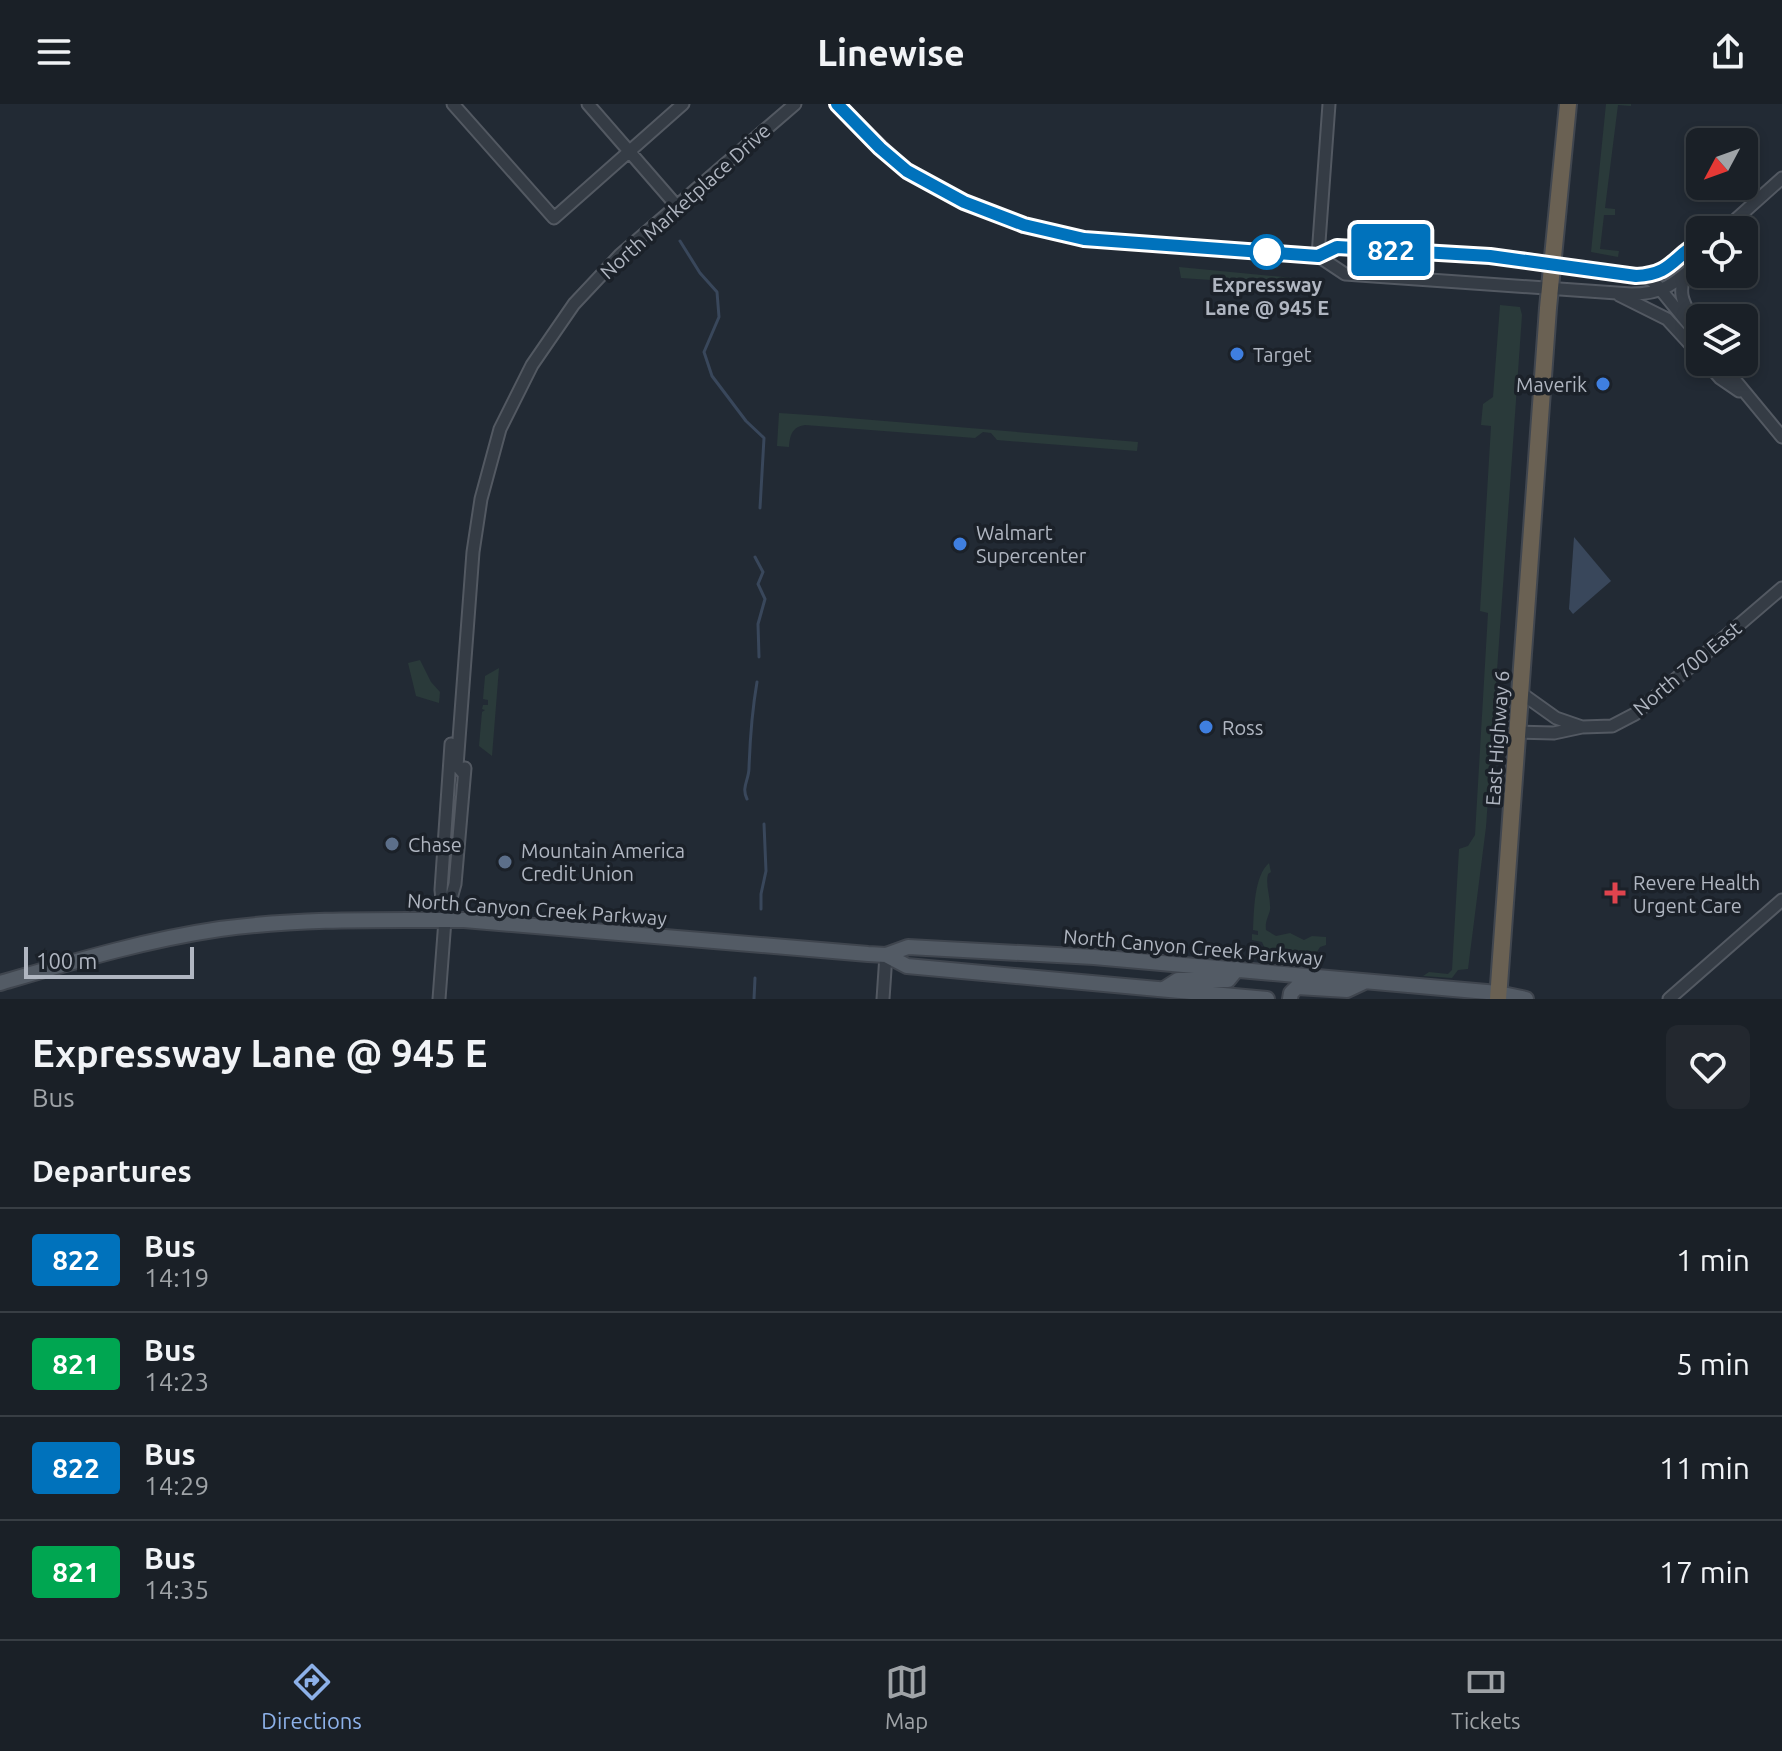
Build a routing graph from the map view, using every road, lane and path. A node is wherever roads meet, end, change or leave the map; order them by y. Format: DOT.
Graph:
graph roads {
  1 [pos="453,104"];
  2 [pos="588,104"];
  3 [pos="683,104"];
  4 [pos="795,104"];
  5 [pos="837,104"];
  6 [pos="1329,104"];
  7 [pos="1568,104"];
  8 [pos="629,151"];
  9 [pos="1782,178"];
  10 [pos="675,204"];
  11 [pos="1740,216"];
  12 [pos="1686,254"];
  13 [pos="1318,256"];
  14 [pos="1553,265"];
  15 [pos="1665,271"];
  16 [pos="1684,275"];
  17 [pos="1636,276"];
  18 [pos="1550,288"];
  19 [pos="1661,291"];
  20 [pos="1615,293"];
  21 [pos="1686,308"];
  22 [pos="1686,321"];
  23 [pos="1675,326"];
  24 [pos="1686,339"];
  25 [pos="1718,376"];
  26 [pos="1731,376"];
  27 [pos="1746,395"];
  28 [pos="1782,437"];
  29 [pos="1782,588"];
  30 [pos="1521,693"];
  31 [pos="460,706"];
  32 [pos="1582,727"];
  33 [pos="1518,732"];
  34 [pos="1782,900"];
  35 [pos="445,920"];
  36 [pos="886,955"];
  37 [pos="1237,969"];
  38 [pos="1364,982"];
  39 [pos="0,983"];
  40 [pos="1164,989"];
  41 [pos="1498,996"];
  42 [pos="439,999"];
  43 [pos="883,999"];
  44 [pos="1267,999"];
  45 [pos="1290,999"];
  46 [pos="1526,999"];
  47 [pos="1669,999"];
  1 -- 8 [label="street"];
  2 -- 8 [label="street"];
  3 -- 8 [label="street"];
  4 -- 10 [label="street, North Marketplace Drive"];
  5 -- 13 [label="street"];
  6 -- 13 [label="street"];
  7 -- 14 [label="highway"];
  8 -- 10 [label="street"];
  9 -- 11 [label="street"];
  10 -- 31 [label="street, North Marketplace Drive"];
  12 -- 15 [label="street"];
  13 -- 14 [label="street"];
  13 -- 18 [label="street"];
  14 -- 17 [label="street"];
  14 -- 18 [label="highway"];
  15 -- 17 [label="street"];
  15 -- 19 [label="street"];
  16 -- 19 [label="street"];
  16 -- 21 [label="street"];
  17 -- 19 [label="street"];
  18 -- 20 [label="street"];
  18 -- 30 [label="highway, East Highway 6"];
  19 -- 20 [label="street"];
  19 -- 22 [label="street"];
  19 -- 23 [label="street"];
  20 -- 23 [label="street"];
  23 -- 24 [label="street"];
  25 -- 27 [label="street"];
  26 -- 27 [label="street"];
  27 -- 28 [label="street"];
  29 -- 32 [label="street, North 700 East"];
  30 -- 32 [label="street"];
  30 -- 33 [label="highway, East Highway 6"];
  31 -- 35 [label="street, North Marketplace Drive"];
  31 -- 35 [label="street, North Marketplace Drive"];
  32 -- 33 [label="street, North 700 East"];
  33 -- 41 [label="highway, East Highway 6"];
  34 -- 47 [label="street"];
  35 -- 36 [label="main road, North Canyon Creek Parkway"];
  35 -- 39 [label="main road, North Canyon Creek Parkway"];
  35 -- 42 [label="street, North Marketplace Drive"];
  36 -- 37 [label="main road, North Canyon Creek Parkway"];
  36 -- 40 [label="main road, North Canyon Creek Parkway"];
  36 -- 43 [label="street"];
  37 -- 38 [label="main road, North Canyon Creek Parkway"];
  37 -- 40 [label="main road"];
  38 -- 41 [label="main road, North Canyon Creek Parkway"];
  38 -- 45 [label="main road"];
  40 -- 44 [label="main road, North Canyon Creek Parkway"];
  41 -- 46 [label="main road, North Canyon Creek Parkway"];
}
